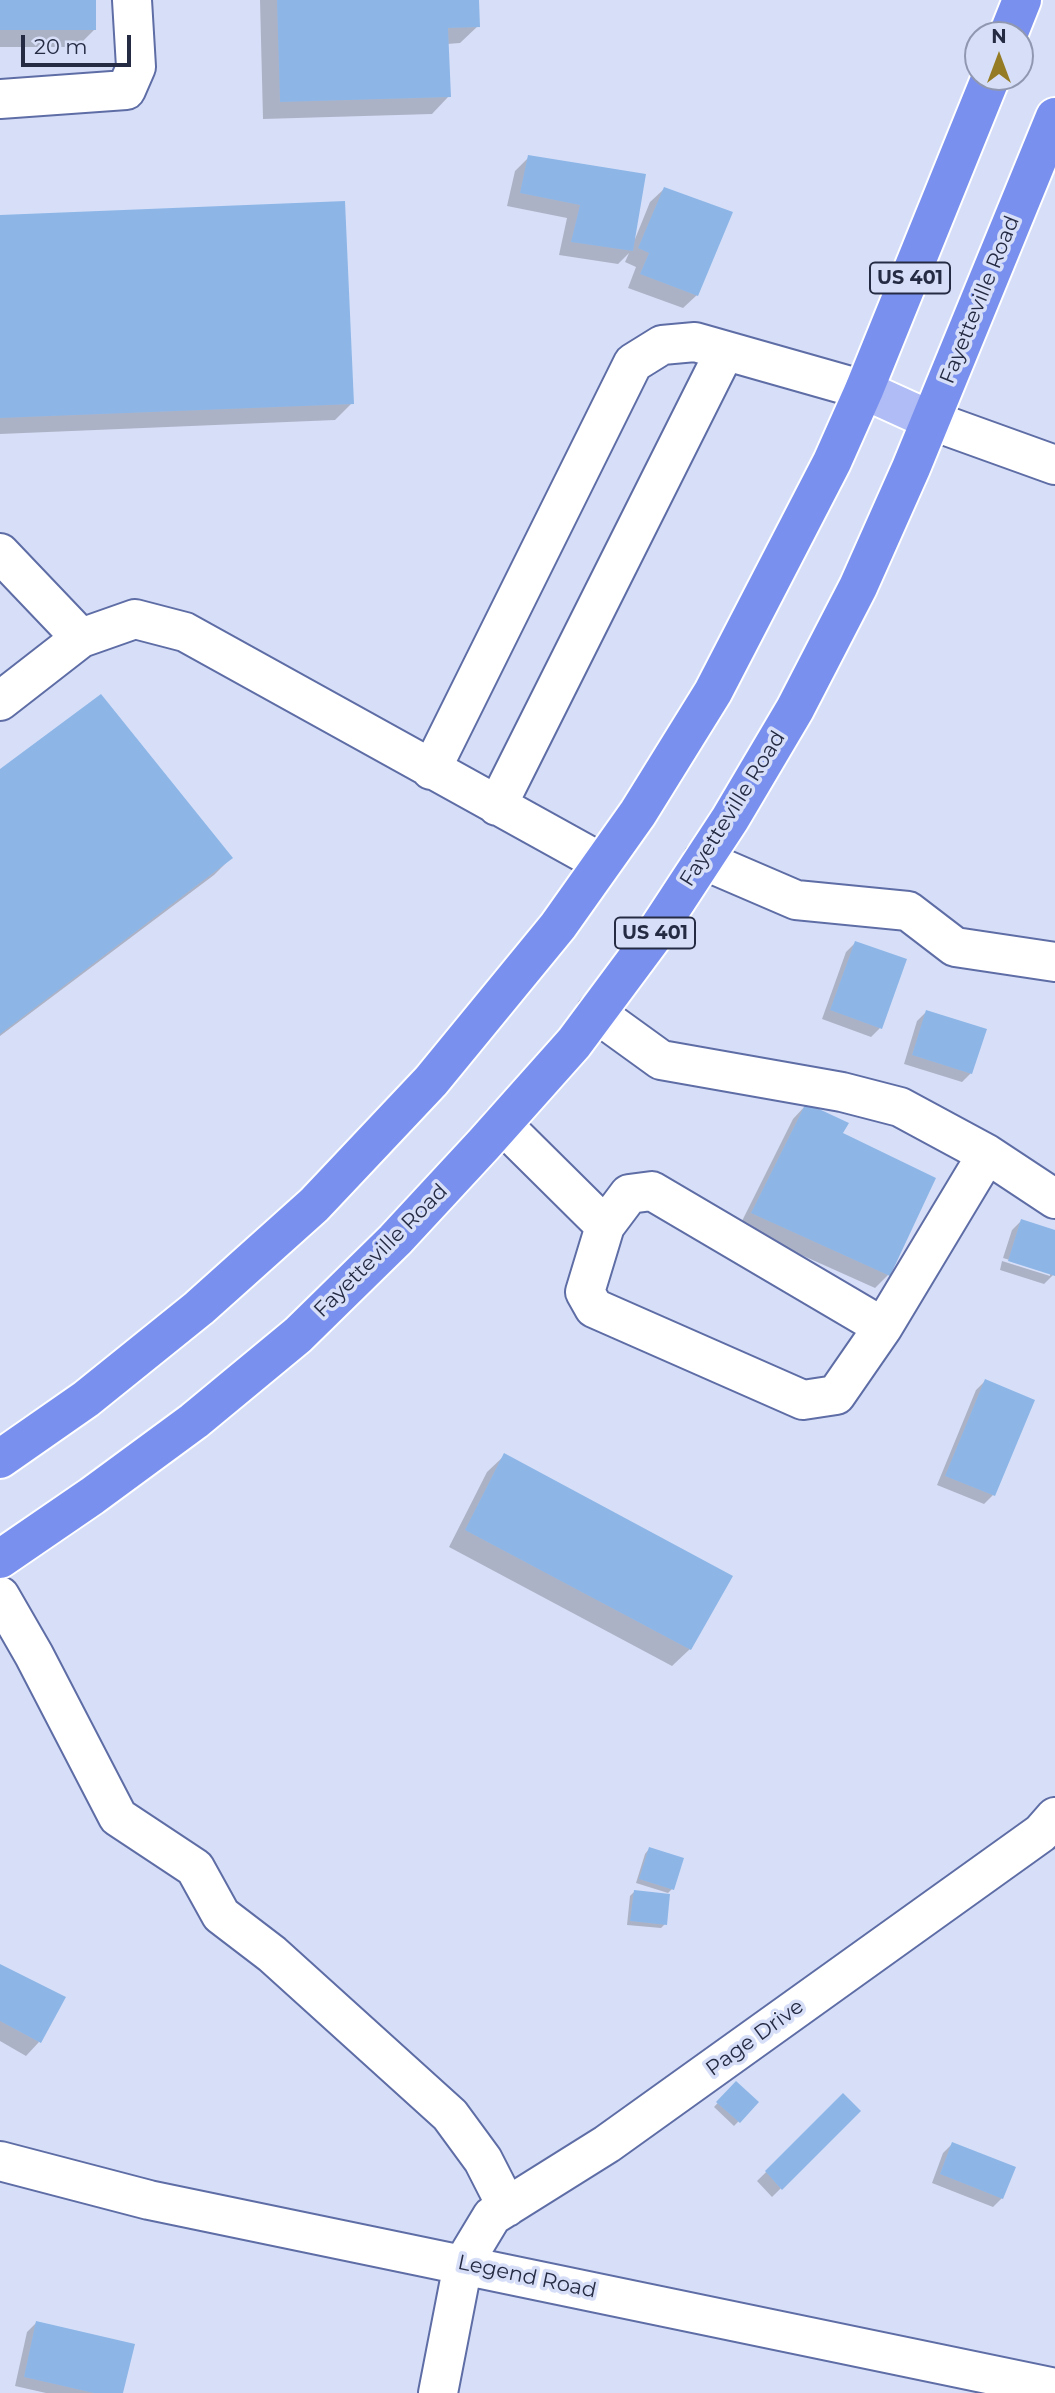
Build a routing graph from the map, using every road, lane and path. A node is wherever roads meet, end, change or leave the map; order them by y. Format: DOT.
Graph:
graph roads {
  1 [pos="132,0"];
  2 [pos="1022,0"];
  3 [pos="1014,21"];
  4 [pos="985,91"];
  5 [pos="0,99"];
  6 [pos="1055,117"];
  7 [pos="725,351"];
  8 [pos="864,390"];
  9 [pos="930,420"];
  10 [pos="1055,465"];
  11 [pos="0,554"];
  12 [pos="81,638"];
  13 [pos="0,701"];
  14 [pos="431,770"];
  15 [pos="498,806"];
  16 [pos="703,860"];
  17 [pos="602,863"];
  18 [pos="1055,962"];
  19 [pos="596,1013"];
  20 [pos="502,1124"];
  21 [pos="987,1154"];
  22 [pos="1055,1199"];
  23 [pos="605,1226"];
  24 [pos="883,1327"];
  25 [pos="0,1459"];
  26 [pos="0,1559"];
  27 [pos="0,1596"];
  28 [pos="1055,1817"];
  29 [pos="0,2161"];
  30 [pos="507,2207"];
  31 [pos="463,2264"];
  32 [pos="1055,2388"];
  33 [pos="438,2393"];
  1 -- 5 [label="street"];
  2 -- 3 [label="highway"];
  4 -- 8 [label="highway, US 401"];
  6 -- 9 [label="highway, Fayetteville Road / US 401"];
  7 -- 8 [label="street"];
  7 -- 14 [label="street"];
  7 -- 15 [label="street"];
  8 -- 9 [label="main road"];
  8 -- 17 [label="highway, US 401"];
  9 -- 10 [label="street"];
  9 -- 16 [label="highway, Fayetteville Road / US 401"];
  11 -- 12 [label="street"];
  12 -- 13 [label="street"];
  12 -- 14 [label="street"];
  14 -- 15 [label="street"];
  15 -- 17 [label="street"];
  16 -- 18 [label="street"];
  16 -- 19 [label="highway, Fayetteville Road / US 401"];
  17 -- 25 [label="highway, US 401"];
  19 -- 20 [label="highway, Fayetteville Road / US 401"];
  19 -- 21 [label="street"];
  20 -- 23 [label="street"];
  20 -- 26 [label="highway, Fayetteville Road / US 401"];
  21 -- 22 [label="street"];
  21 -- 24 [label="street"];
  23 -- 24 [label="street"];
  23 -- 24 [label="street"];
  27 -- 30 [label="street"];
  28 -- 30 [label="street, Page Drive"];
  29 -- 31 [label="street, Legend Road"];
  30 -- 31 [label="street, Page Drive"];
  31 -- 32 [label="street, Legend Road"];
  31 -- 33 [label="street"];
}
